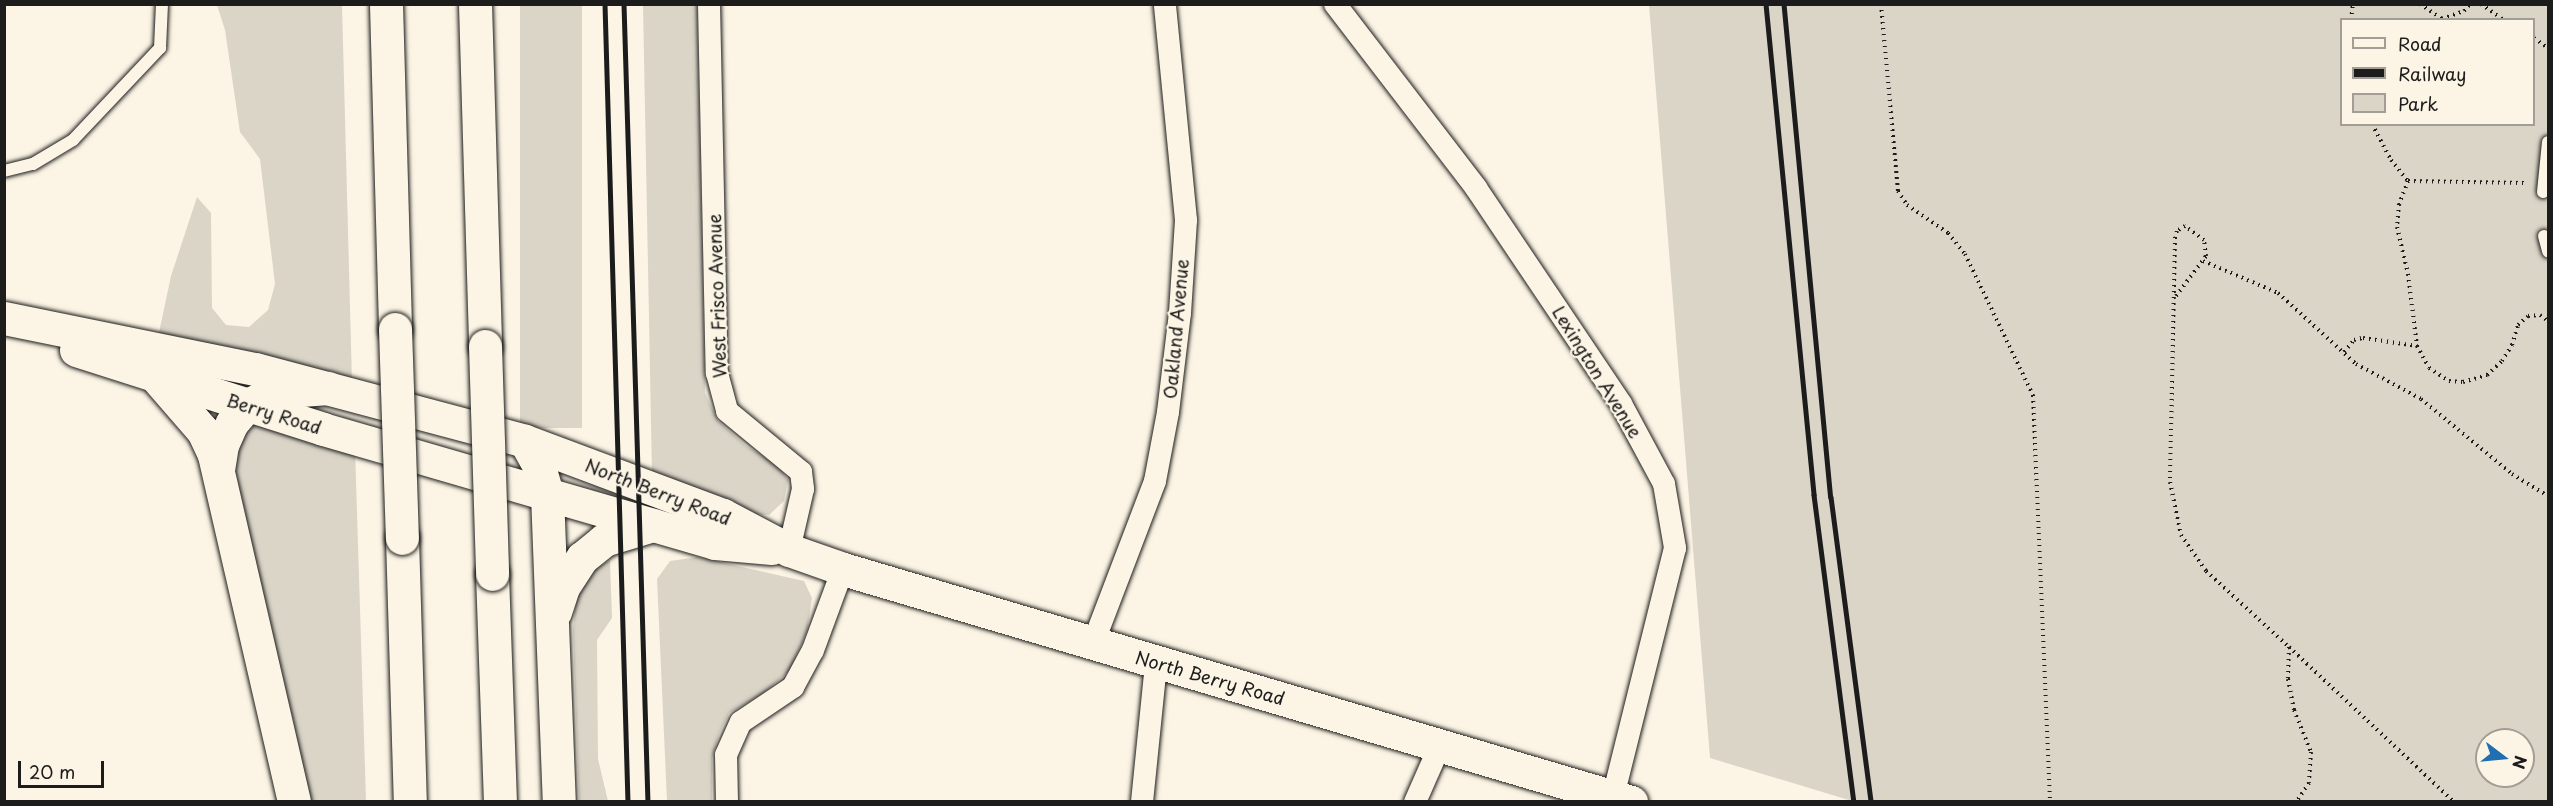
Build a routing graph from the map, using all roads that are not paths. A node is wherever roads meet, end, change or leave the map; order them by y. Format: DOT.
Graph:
graph roads {
  1 [pos="162,4"];
  2 [pos="386,4"];
  3 [pos="475,4"];
  4 [pos="709,4"];
  5 [pos="1165,4"];
  6 [pos="1335,4"];
  7 [pos="2548,142"];
  8 [pos="4,171"];
  9 [pos="2543,188"];
  10 [pos="2544,236"];
  11 [pos="2548,251"];
  12 [pos="4,318"];
  13 [pos="4,326"];
  14 [pos="156,376"];
  15 [pos="328,388"];
  16 [pos="247,405"];
  17 [pos="525,441"];
  18 [pos="218,470"];
  19 [pos="546,494"];
  20 [pos="653,525"];
  21 [pos="789,550"];
  22 [pos="843,569"];
  23 [pos="551,625"];
  24 [pos="1094,641"];
  25 [pos="1156,664"];
  26 [pos="1441,743"];
  27 [pos="1622,799"];
  28 [pos="294,801"];
  29 [pos="410,801"];
  30 [pos="500,801"];
  31 [pos="559,801"];
  32 [pos="727,801"];
  33 [pos="1142,801"];
  34 [pos="1415,801"];
  1 -- 8 [label="lane"];
  2 -- 29 [label="main road, bridge"];
  3 -- 30 [label="main road, bridge"];
  4 -- 21 [label="street, West Frisco Avenue"];
  5 -- 24 [label="street, Oakland Avenue"];
  6 -- 27 [label="street, Lexington Avenue"];
  7 -- 9 [label="lane"];
  10 -- 11 [label="lane"];
  12 -- 15 [label="main road, Berry Road"];
  13 -- 14 [label="main road, Berry Road"];
  14 -- 16 [label="main road, Berry Road"];
  14 -- 18 [label="main road"];
  15 -- 16 [label="main road"];
  15 -- 17 [label="main road, Berry Road"];
  16 -- 18 [label="main road"];
  16 -- 19 [label="main road, Berry Road"];
  17 -- 19 [label="main road"];
  17 -- 21 [label="main road, North Berry Road"];
  18 -- 28 [label="main road"];
  19 -- 20 [label="main road, North Berry Road"];
  19 -- 23 [label="main road"];
  20 -- 21 [label="main road, North Berry Road"];
  20 -- 23 [label="main road"];
  21 -- 22 [label="main road, North Berry Road"];
  22 -- 24 [label="main road, North Berry Road"];
  22 -- 32 [label="street"];
  23 -- 31 [label="main road"];
  24 -- 25 [label="main road, North Berry Road"];
  25 -- 26 [label="main road, North Berry Road"];
  25 -- 33 [label="street"];
  26 -- 27 [label="main road, North Berry Road"];
  26 -- 34 [label="street"];
}
